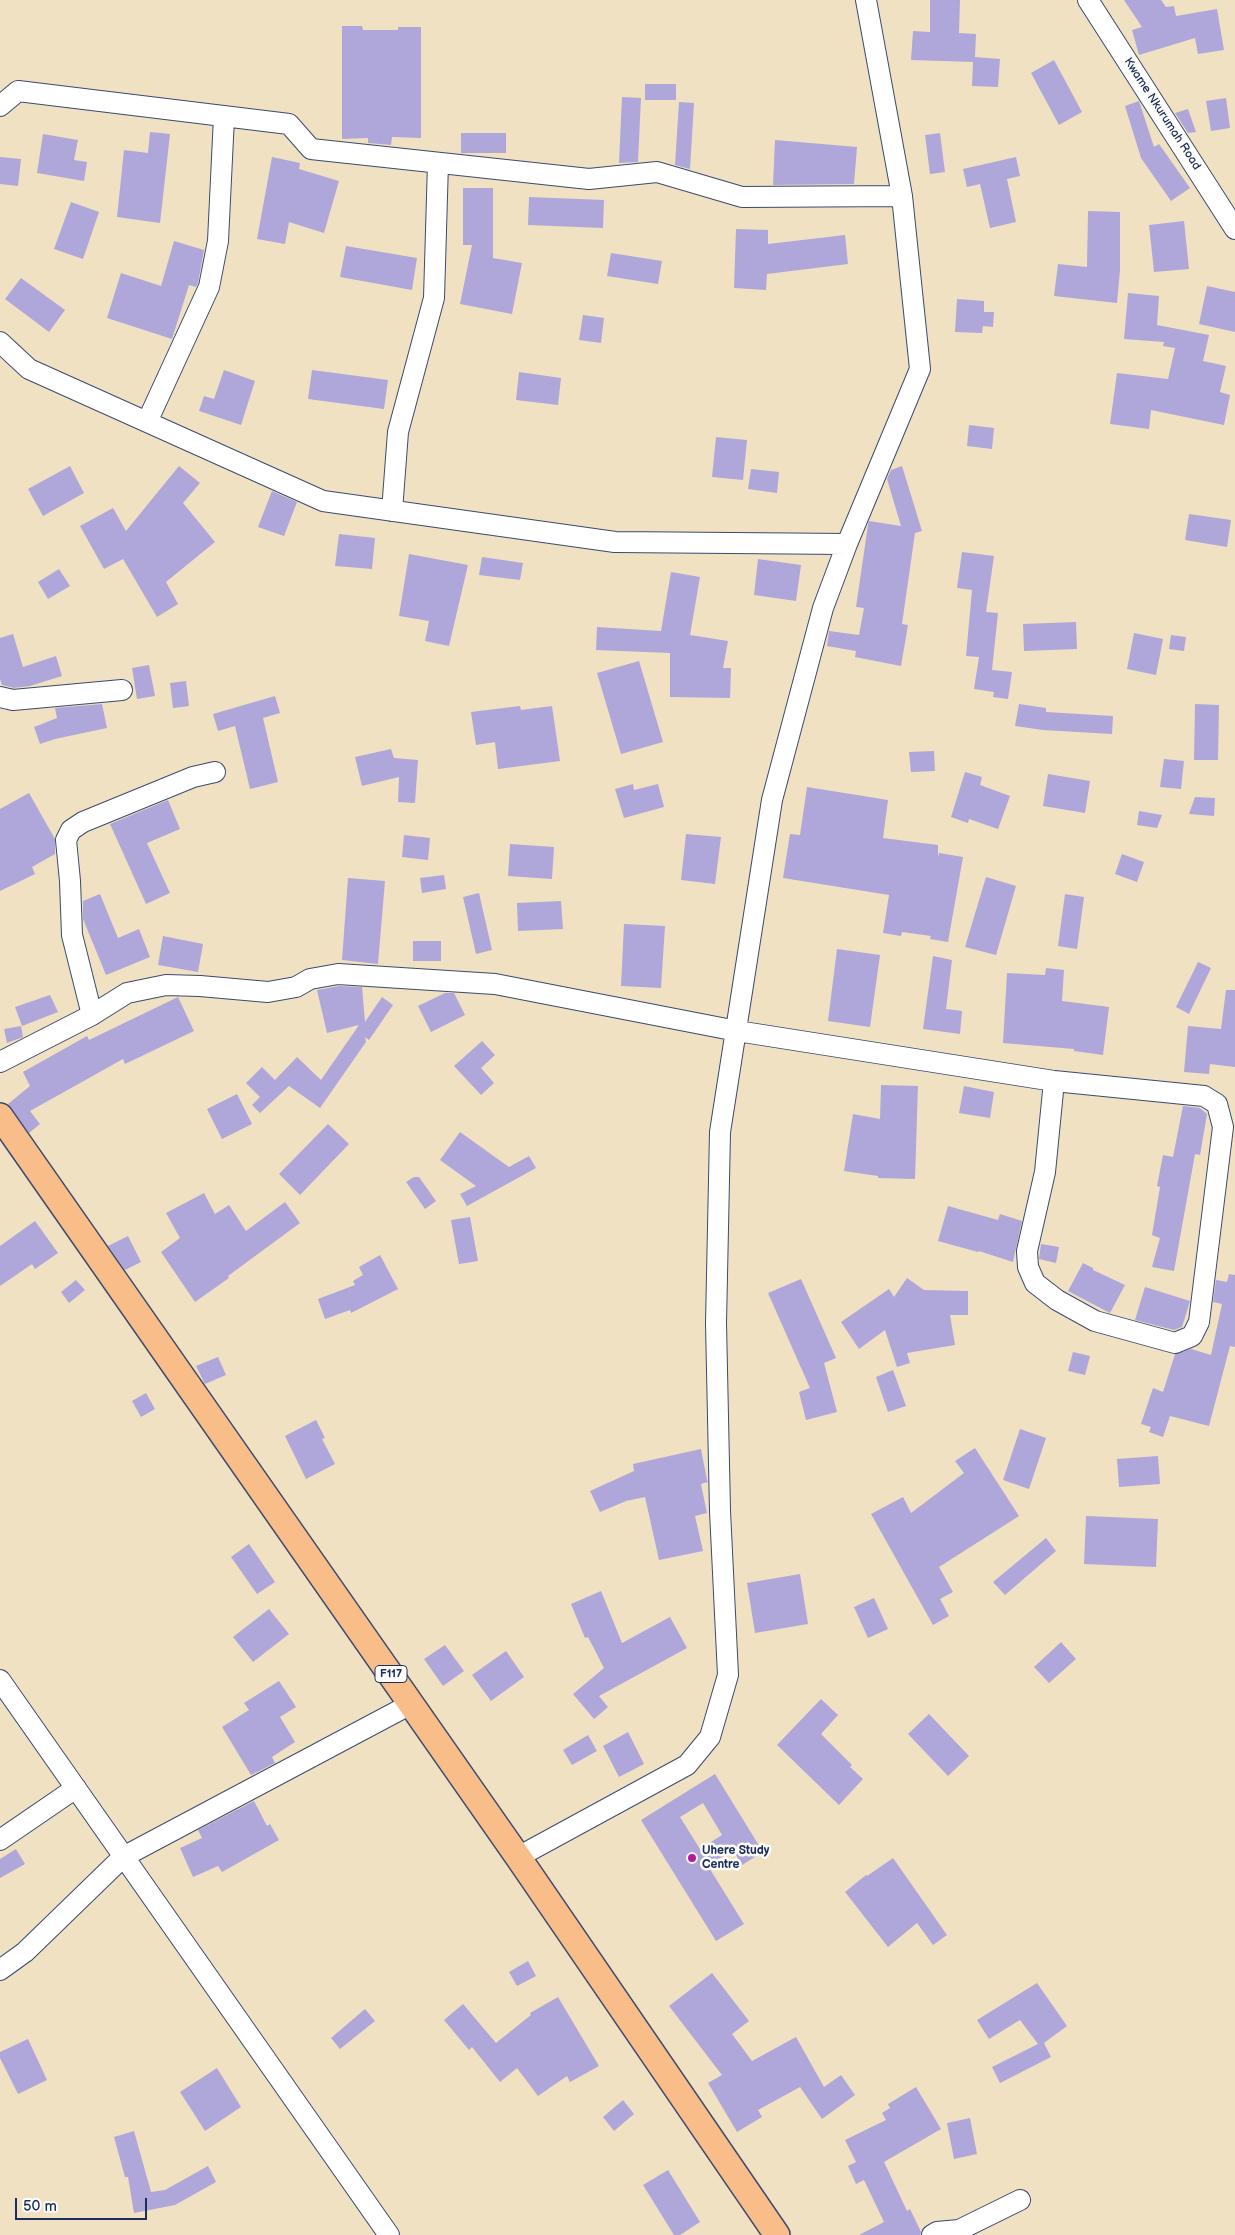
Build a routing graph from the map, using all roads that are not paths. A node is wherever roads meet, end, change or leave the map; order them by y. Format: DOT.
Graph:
graph roads {
  1 [pos="866,0"];
  2 [pos="1088,0"];
  3 [pos="0,106"];
  4 [pos="224,116"];
  5 [pos="438,163"];
  6 [pos="902,196"];
  7 [pos="1235,229"];
  8 [pos="0,342"];
  9 [pos="147,422"];
  10 [pos="392,510"];
  11 [pos="847,544"];
  12 [pos="122,690"];
  13 [pos="0,696"];
  14 [pos="215,772"];
  15 [pos="92,1015"];
  16 [pos="737,1031"];
  17 [pos="0,1062"];
  18 [pos="1054,1081"];
  19 [pos="0,1116"];
  20 [pos="0,1680"];
  21 [pos="412,1704"];
  22 [pos="76,1788"];
  23 [pos="0,1840"];
  24 [pos="123,1857"];
  25 [pos="518,1857"];
  26 [pos="0,1970"];
  27 [pos="1020,2200"];
  28 [pos="389,2235"];
  29 [pos="777,2235"];
  30 [pos="932,2235"];
  1 -- 6 [label="street"];
  2 -- 7 [label="street, Kwame Nkurumah Road"];
  3 -- 4 [label="street"];
  4 -- 5 [label="street"];
  4 -- 9 [label="street"];
  5 -- 6 [label="street"];
  5 -- 10 [label="street"];
  6 -- 11 [label="street"];
  8 -- 9 [label="street"];
  9 -- 10 [label="street"];
  10 -- 11 [label="street"];
  11 -- 16 [label="street"];
  12 -- 13 [label="street"];
  14 -- 15 [label="street"];
  15 -- 16 [label="street"];
  15 -- 17 [label="street"];
  16 -- 18 [label="street"];
  16 -- 25 [label="street"];
  18 -- 18 [label="street"];
  19 -- 21 [label="main road, F117"];
  20 -- 22 [label="street"];
  21 -- 24 [label="street"];
  21 -- 25 [label="main road, F117"];
  22 -- 23 [label="street"];
  22 -- 24 [label="street"];
  24 -- 26 [label="street"];
  24 -- 28 [label="street"];
  25 -- 29 [label="main road, F117"];
  27 -- 30 [label="street"];
}
